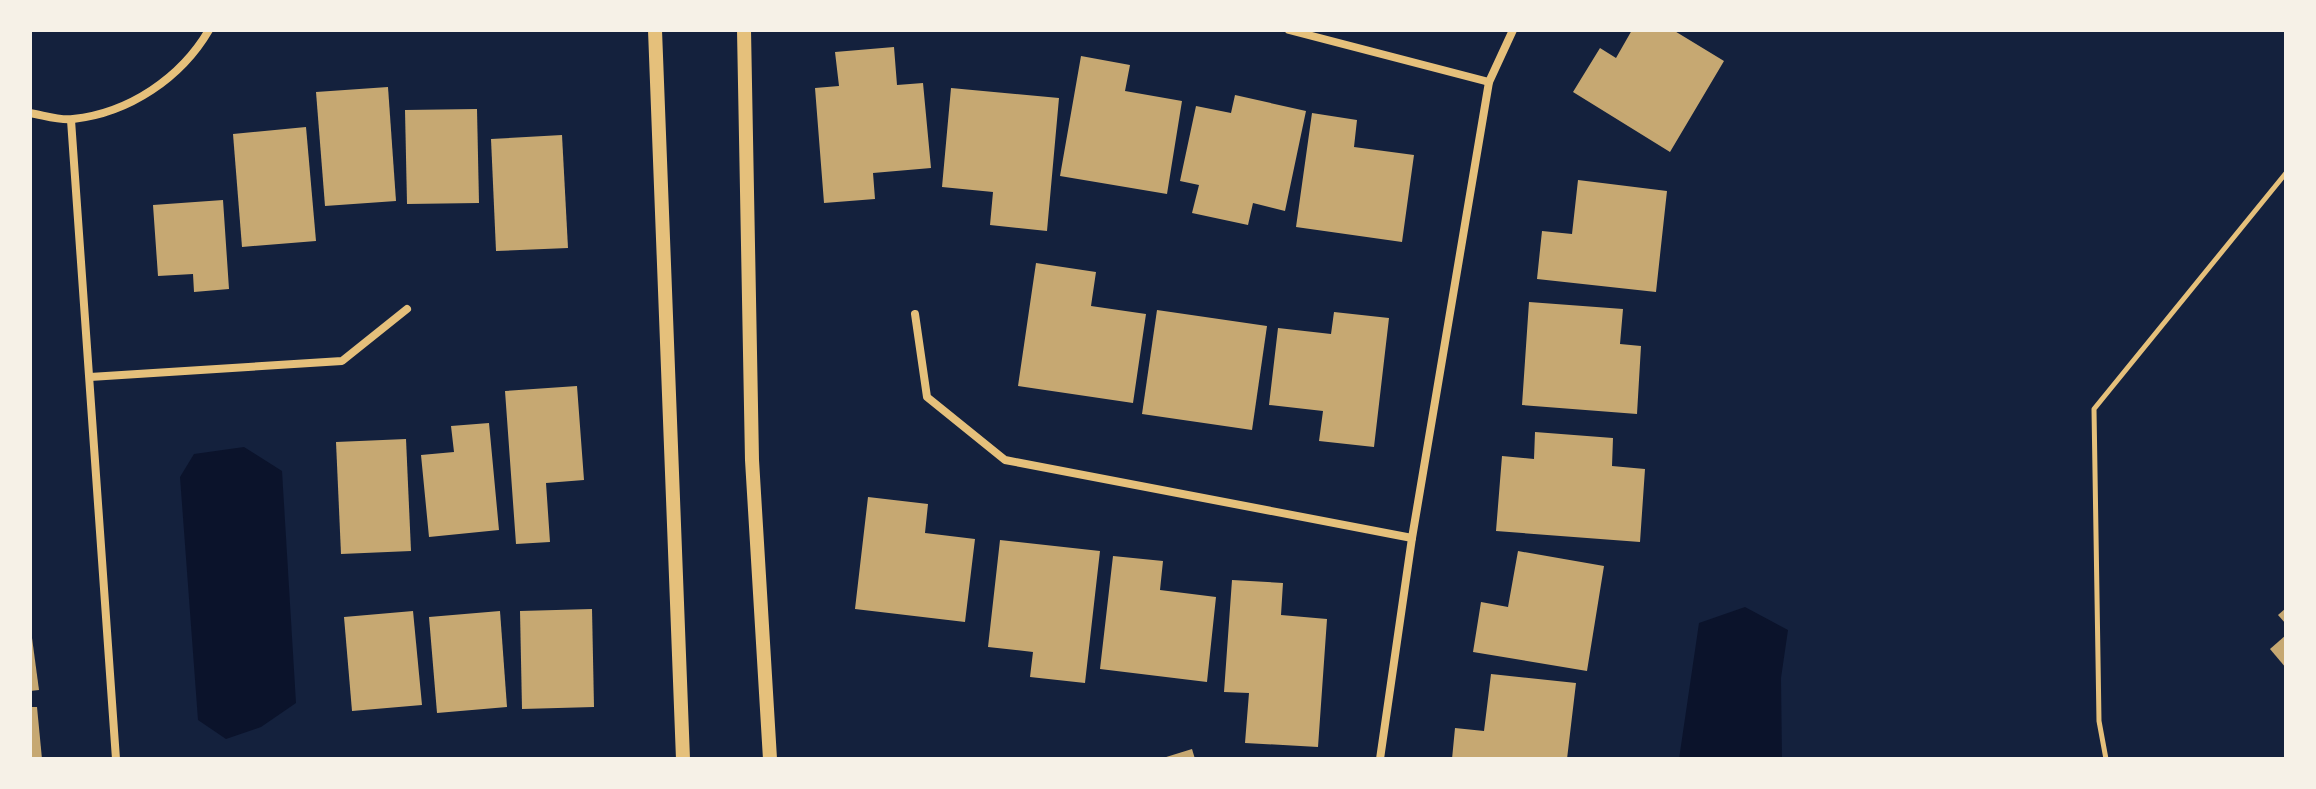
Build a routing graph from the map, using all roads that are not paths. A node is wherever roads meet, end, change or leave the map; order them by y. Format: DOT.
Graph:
graph roads {
  1 [pos="209,30"];
  2 [pos="655,30"];
  3 [pos="744,30"];
  4 [pos="1289,30"];
  5 [pos="1513,30"];
  6 [pos="1489,82"];
  7 [pos="30,113"];
  8 [pos="71,120"];
  9 [pos="407,309"];
  10 [pos="915,314"];
  11 [pos="90,377"];
  12 [pos="1412,538"];
  13 [pos="116,759"];
  14 [pos="683,759"];
  15 [pos="770,759"];
  16 [pos="1380,759"];
  1 -- 8 [label="street"];
  2 -- 14 [label="street"];
  3 -- 15 [label="street"];
  4 -- 6 [label="street"];
  5 -- 6 [label="street"];
  6 -- 12 [label="street"];
  7 -- 8 [label="street"];
  8 -- 11 [label="street"];
  9 -- 11 [label="street"];
  10 -- 12 [label="street"];
  11 -- 13 [label="street"];
  12 -- 16 [label="street"];
}
